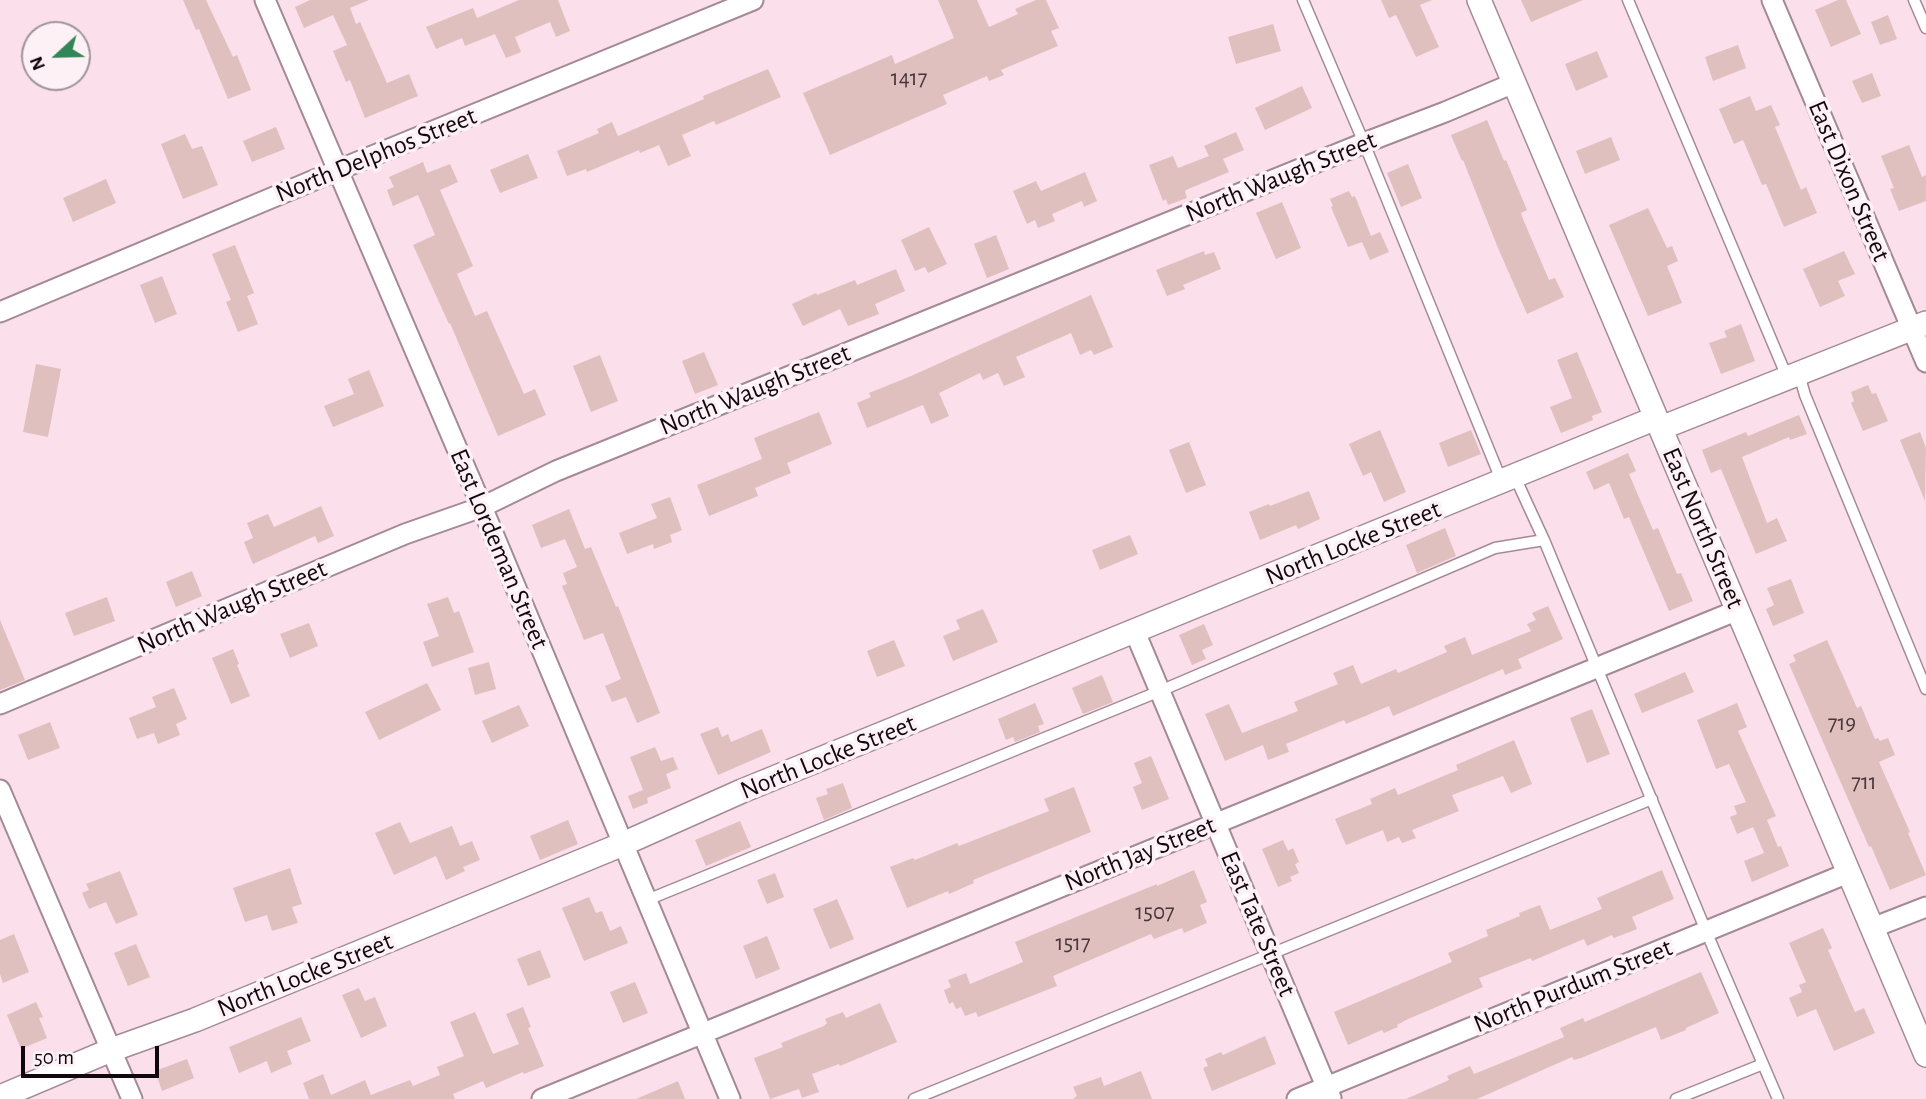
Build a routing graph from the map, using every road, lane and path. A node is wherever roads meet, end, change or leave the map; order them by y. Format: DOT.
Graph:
graph roads {
  1 [pos="265,0"];
  2 [pos="753,0"];
  3 [pos="1303,0"];
  4 [pos="1479,0"];
  5 [pos="1628,0"];
  6 [pos="1772,0"];
  7 [pos="1914,0"];
  8 [pos="1926,28"];
  9 [pos="1514,82"];
  10 [pos="1364,144"];
  11 [pos="338,170"];
  12 [pos="0,312"];
  13 [pos="1919,326"];
  14 [pos="1926,362"];
  15 [pos="1793,376"];
  16 [pos="1659,423"];
  17 [pos="1508,480"];
  18 [pos="482,507"];
  19 [pos="1544,540"];
  20 [pos="1738,610"];
  21 [pos="1135,632"];
  22 [pos="1596,668"];
  23 [pos="1926,689"];
  24 [pos="1160,691"];
  25 [pos="0,704"];
  26 [pos="0,790"];
  27 [pos="1651,799"];
  28 [pos="1215,824"];
  29 [pos="623,844"];
  30 [pos="1848,873"];
  31 [pos="647,900"];
  32 [pos="1926,907"];
  33 [pos="1872,928"];
  34 [pos="1706,931"];
  35 [pos="1271,954"];
  36 [pos="702,1033"];
  37 [pos="111,1050"];
  38 [pos="1926,1055"];
  39 [pos="1763,1064"];
  40 [pos="1329,1093"];
  41 [pos="0,1097"];
  42 [pos="132,1099"];
  43 [pos="542,1099"];
  44 [pos="730,1099"];
  45 [pos="914,1099"];
  46 [pos="1297,1099"];
  47 [pos="1676,1099"];
  48 [pos="1778,1099"];
  1 -- 11 [label="street, East Lordeman Street"];
  2 -- 11 [label="street, North Delphos Street"];
  3 -- 10 [label="lane"];
  4 -- 9 [label="street, East North Street"];
  5 -- 15 [label="lane"];
  6 -- 13 [label="street, East Dixon Street"];
  7 -- 8 [label="lane"];
  9 -- 10 [label="street, North Waugh Street"];
  9 -- 16 [label="street, East North Street"];
  10 -- 17 [label="lane"];
  10 -- 18 [label="street, North Waugh Street"];
  11 -- 12 [label="street, North Delphos Street"];
  11 -- 18 [label="street, East Lordeman Street"];
  13 -- 14 [label="street, East Dixon Street"];
  13 -- 15 [label="street, North Locke Street"];
  15 -- 16 [label="street, North Locke Street"];
  15 -- 23 [label="lane"];
  16 -- 17 [label="street, North Locke Street"];
  16 -- 20 [label="street, East North Street"];
  17 -- 19 [label="lane"];
  17 -- 21 [label="street, North Locke Street"];
  18 -- 25 [label="street, North Waugh Street"];
  18 -- 29 [label="street, East Lordeman Street"];
  19 -- 22 [label="lane"];
  19 -- 24 [label="lane"];
  20 -- 22 [label="street, North Jay Street"];
  20 -- 30 [label="street, East North Street"];
  21 -- 24 [label="street, East Tate Street"];
  21 -- 29 [label="street, North Locke Street"];
  22 -- 27 [label="lane"];
  22 -- 28 [label="street, North Jay Street"];
  24 -- 28 [label="street, East Tate Street"];
  24 -- 31 [label="lane"];
  26 -- 37 [label="street"];
  27 -- 34 [label="lane"];
  27 -- 35 [label="lane"];
  28 -- 35 [label="street, East Tate Street"];
  28 -- 36 [label="street, North Jay Street"];
  29 -- 31 [label="street, East Lordeman Street"];
  29 -- 37 [label="street, North Locke Street"];
  30 -- 33 [label="street, East North Street"];
  30 -- 34 [label="street, North Purdum Street"];
  31 -- 36 [label="street, East Lordeman Street"];
  32 -- 33 [label="street"];
  33 -- 38 [label="street, East North Street"];
  34 -- 39 [label="lane"];
  34 -- 40 [label="street, North Purdum Street"];
  35 -- 40 [label="street, East Tate Street"];
  35 -- 45 [label="lane"];
  36 -- 43 [label="street, North Jay Street"];
  36 -- 44 [label="street, East Lordeman Street"];
  37 -- 41 [label="street, North Locke Street"];
  37 -- 42 [label="street"];
  39 -- 47 [label="lane"];
  39 -- 48 [label="lane"];
  40 -- 46 [label="street, North Purdum Street"];
}
